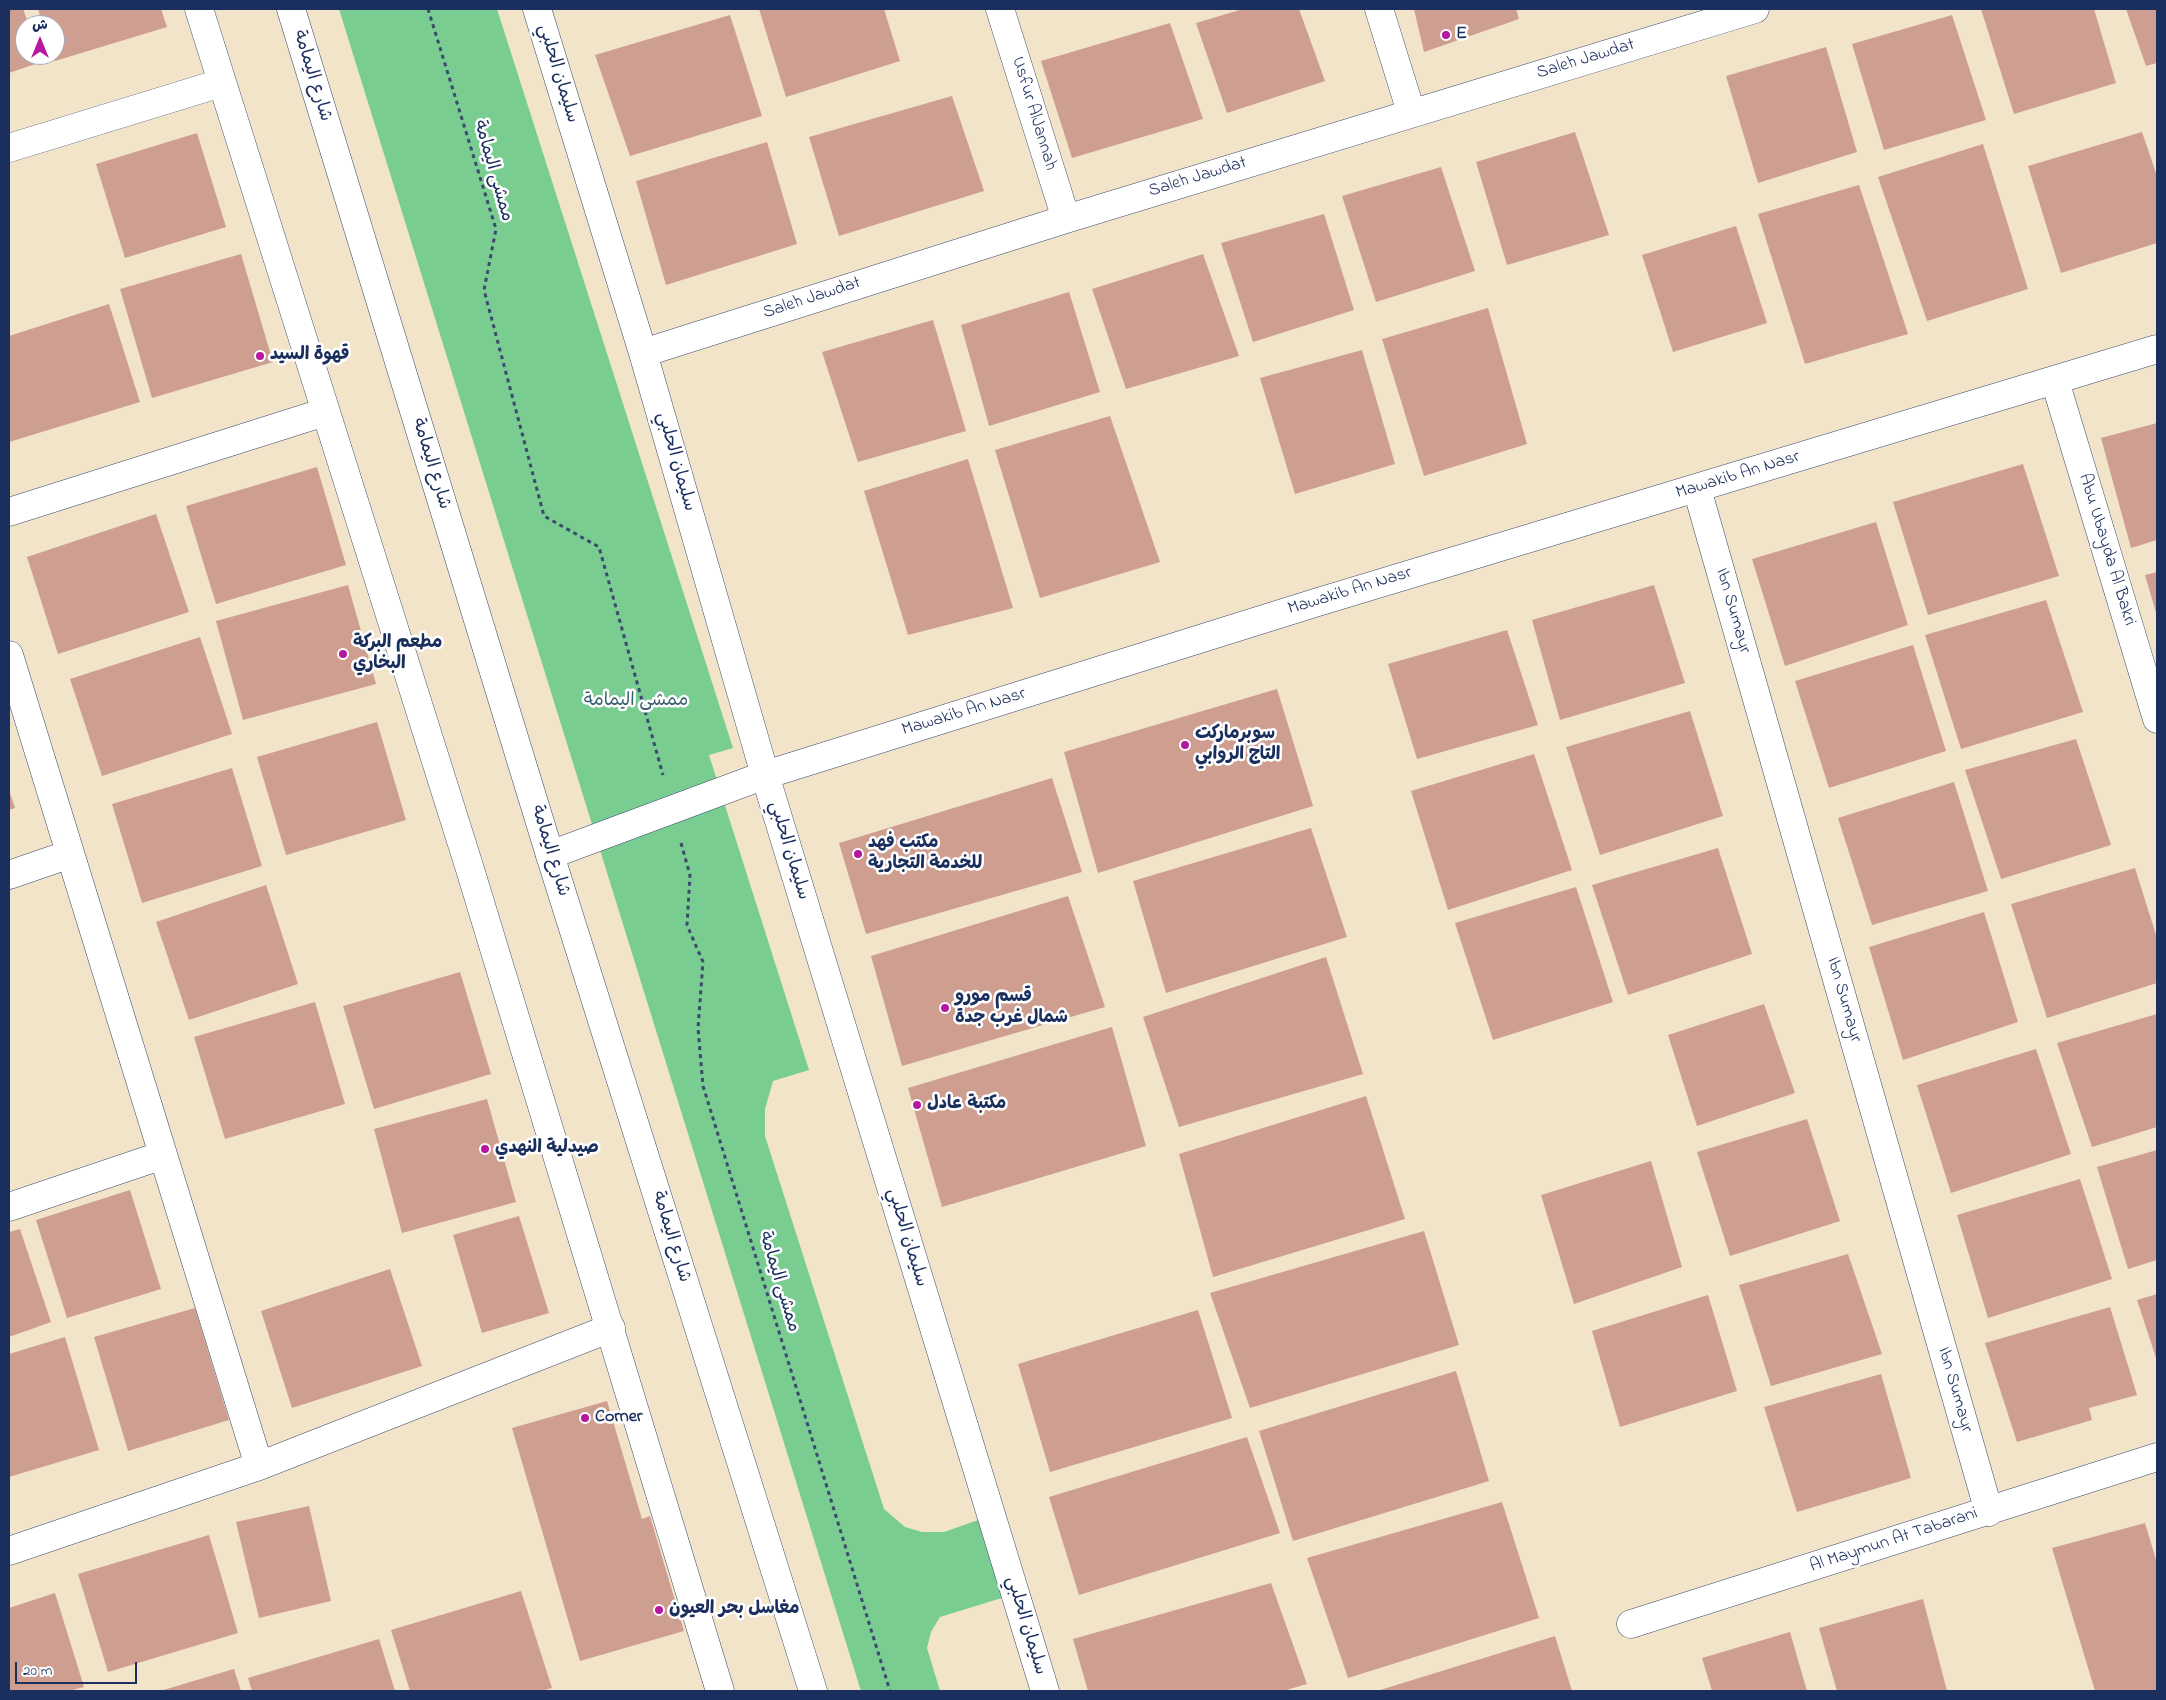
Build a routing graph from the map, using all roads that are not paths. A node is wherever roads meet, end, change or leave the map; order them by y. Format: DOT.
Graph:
graph roads {
  1 [pos="198,9"];
  2 [pos="291,9"];
  3 [pos="537,9"];
  4 [pos="1000,9"];
  5 [pos="1379,9"];
  6 [pos="1755,9"];
  7 [pos="221,83"];
  8 [pos="1410,112"];
  9 [pos="9,148"];
  10 [pos="1066,218"];
  11 [pos="2157,349"];
  12 [pos="644,353"];
  13 [pos="2055,381"];
  14 [pos="325,412"];
  15 [pos="1697,489"];
  16 [pos="9,512"];
  17 [pos="9,655"];
  18 [pos="2157,718"];
  19 [pos="765,775"];
  20 [pos="70,854"];
  21 [pos="550,855"];
  22 [pos="9,875"];
  23 [pos="163,1155"];
  24 [pos="9,1207"];
  25 [pos="611,1328"];
  26 [pos="2157,1457"];
  27 [pos="259,1466"];
  28 [pos="1989,1512"];
  29 [pos="9,1551"];
  30 [pos="1631,1624"];
  31 [pos="720,1691"];
  32 [pos="813,1691"];
  33 [pos="1045,1691"];
  1 -- 7 [label="street"];
  2 -- 21 [label="street, شارع اليمامة"];
  3 -- 12 [label="street, سليمان الحلبي"];
  4 -- 10 [label="street, Usfur AlJannah"];
  5 -- 8 [label="street"];
  6 -- 8 [label="street, Saleh Jawdat"];
  7 -- 9 [label="street"];
  7 -- 14 [label="street"];
  8 -- 10 [label="street, Saleh Jawdat"];
  10 -- 12 [label="street, Saleh Jawdat"];
  11 -- 13 [label="street, Mawakib An Nasr"];
  12 -- 19 [label="street, سليمان الحلبي"];
  13 -- 15 [label="street, Mawakib An Nasr"];
  13 -- 18 [label="street, Abu Ubayda Al Bakri"];
  14 -- 16 [label="street"];
  14 -- 25 [label="street"];
  15 -- 19 [label="street, Mawakib An Nasr"];
  15 -- 28 [label="street, Ibn Sumayr"];
  17 -- 20 [label="street"];
  19 -- 21 [label="street, Mawakib An Nasr"];
  19 -- 33 [label="street, سليمان الحلبي"];
  20 -- 22 [label="street"];
  20 -- 23 [label="street"];
  21 -- 32 [label="street, شارع اليمامة"];
  23 -- 24 [label="street"];
  23 -- 27 [label="street"];
  25 -- 27 [label="street"];
  25 -- 31 [label="street"];
  26 -- 28 [label="street, Al Maymun At Tabarani"];
  27 -- 29 [label="street"];
  28 -- 30 [label="street, Al Maymun At Tabarani"];
}
